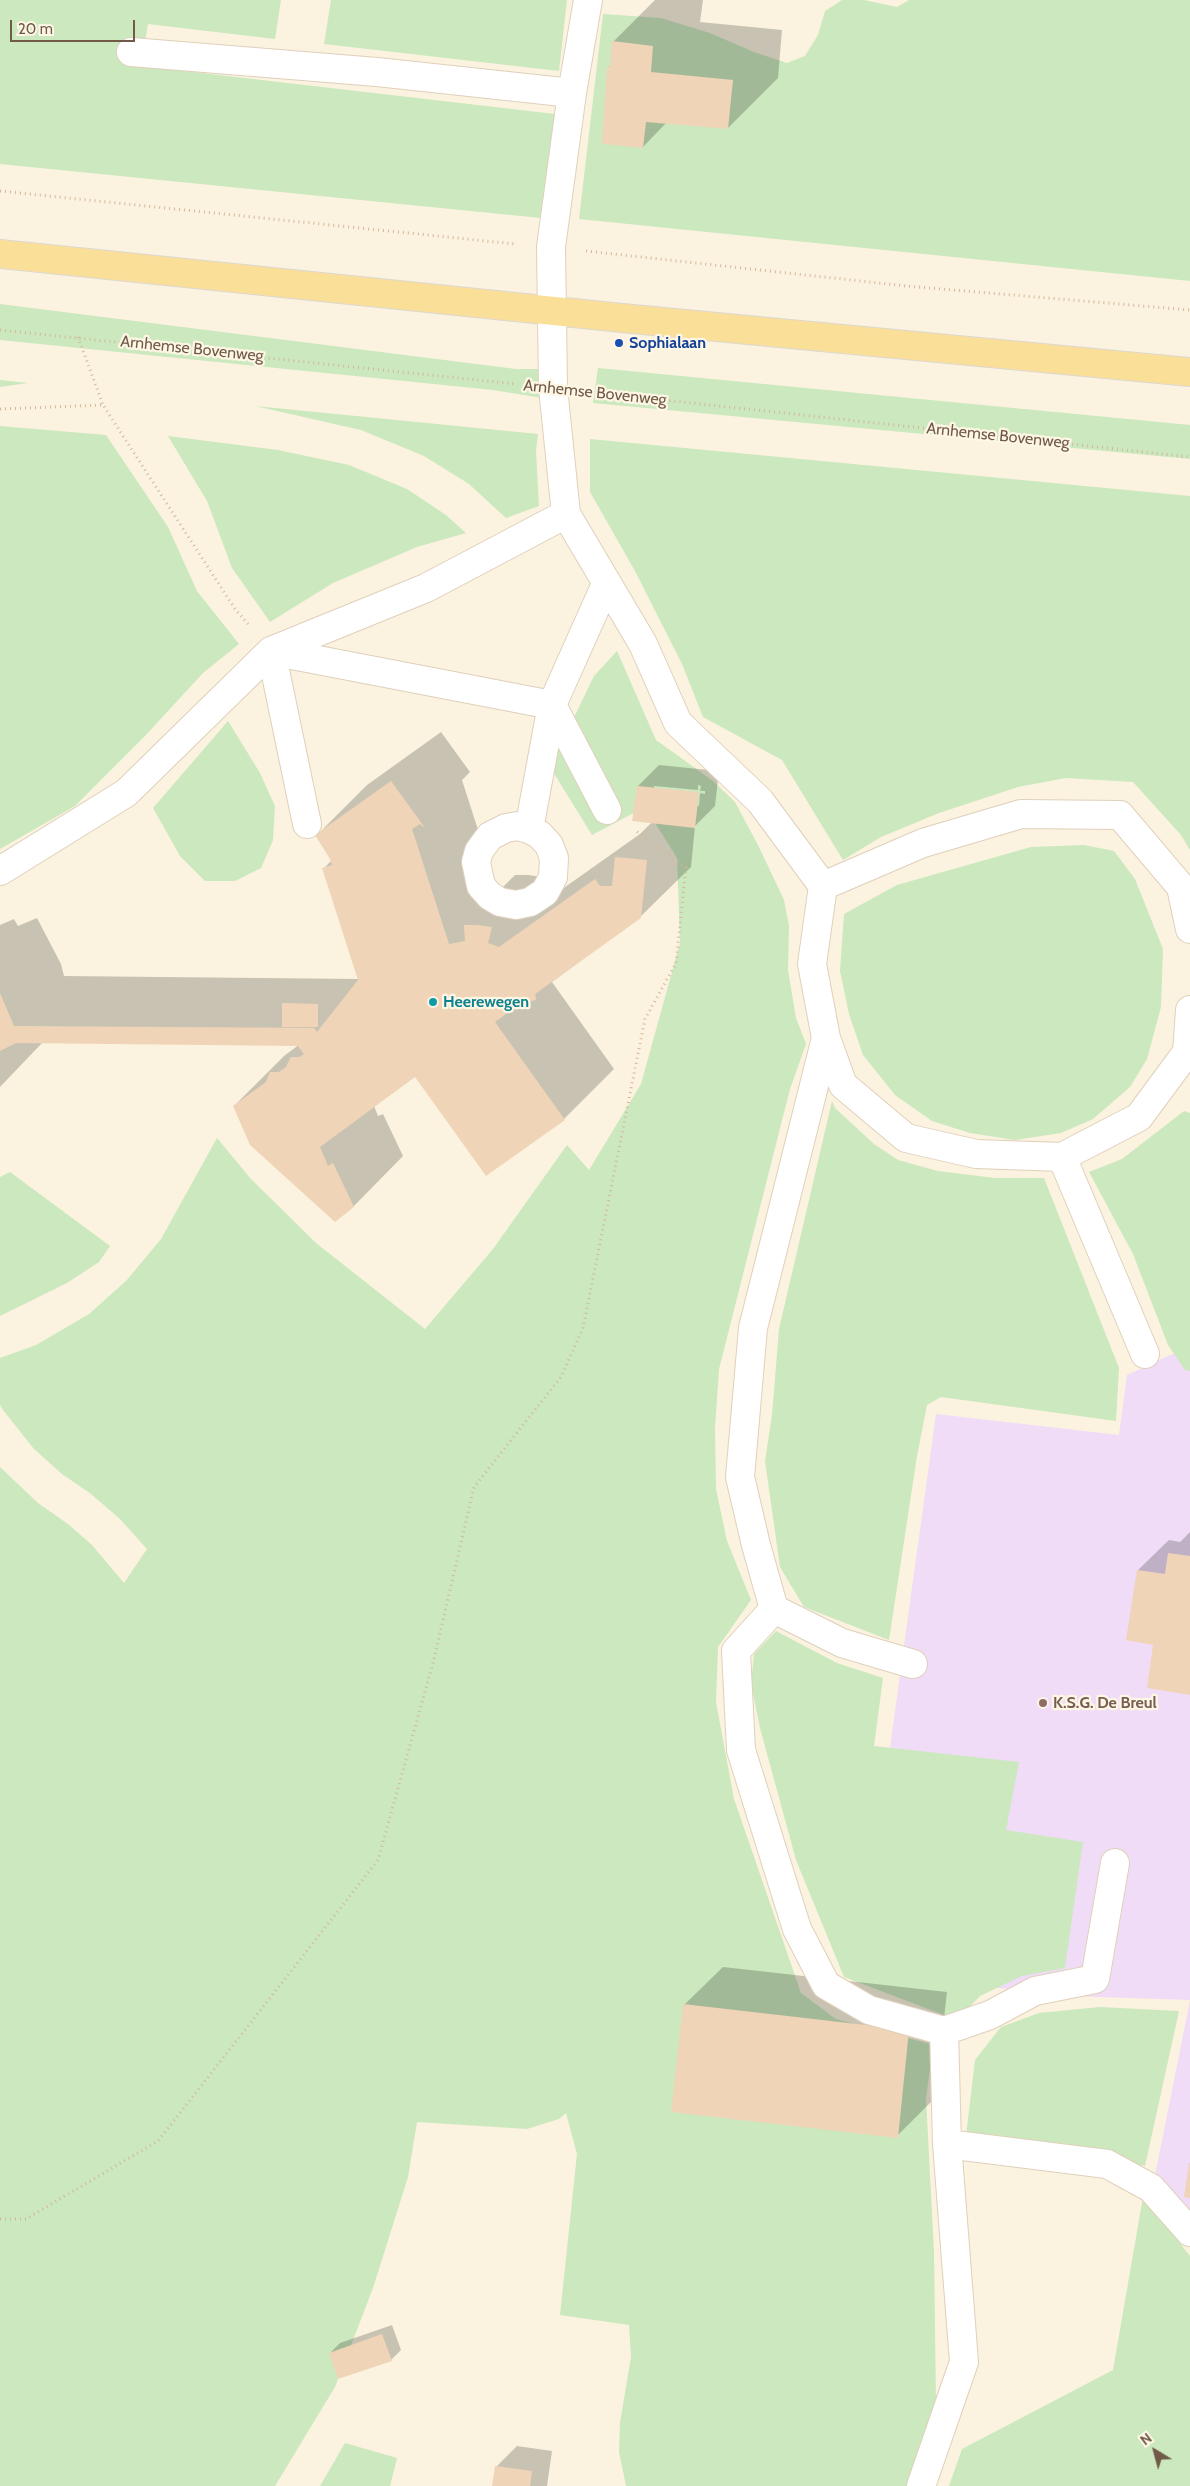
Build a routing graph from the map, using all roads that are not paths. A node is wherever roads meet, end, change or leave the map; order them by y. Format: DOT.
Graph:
graph roads {
  1 [pos="588,0"];
  2 [pos="131,52"];
  3 [pos="572,92"];
  4 [pos="0,254"];
  5 [pos="550,309"];
  6 [pos="1190,372"];
  7 [pos="566,514"];
  8 [pos="606,584"];
  9 [pos="271,651"];
  10 [pos="552,705"];
  11 [pos="607,810"];
  12 [pos="307,824"];
  13 [pos="529,829"];
  14 [pos="0,871"];
  15 [pos="823,886"];
  16 [pos="1187,900"];
  17 [pos="1190,929"];
  18 [pos="1190,1010"];
  19 [pos="826,1038"];
  20 [pos="1062,1157"];
  21 [pos="1145,1354"];
  22 [pos="774,1609"];
  23 [pos="913,1664"];
  24 [pos="1115,1863"];
  25 [pos="944,2031"];
  26 [pos="947,2144"];
  27 [pos="1190,2232"];
  28 [pos="922,2486"];
  1 -- 3 [label="lane"];
  2 -- 3 [label="lane"];
  3 -- 5 [label="lane"];
  4 -- 5 [label="main road"];
  5 -- 6 [label="main road"];
  5 -- 7 [label="lane"];
  7 -- 8 [label="lane"];
  7 -- 9 [label="lane"];
  8 -- 10 [label="lane"];
  8 -- 15 [label="lane"];
  9 -- 10 [label="lane"];
  9 -- 12 [label="lane"];
  9 -- 14 [label="lane"];
  10 -- 11 [label="lane"];
  10 -- 13 [label="lane"];
  15 -- 16 [label="lane"];
  15 -- 19 [label="lane"];
  16 -- 17 [label="lane"];
  18 -- 20 [label="lane"];
  19 -- 20 [label="lane"];
  19 -- 22 [label="lane"];
  20 -- 21 [label="lane"];
  22 -- 23 [label="lane"];
  22 -- 25 [label="lane"];
  24 -- 25 [label="lane"];
  25 -- 26 [label="lane"];
  26 -- 27 [label="lane"];
  26 -- 28 [label="lane"];
}
